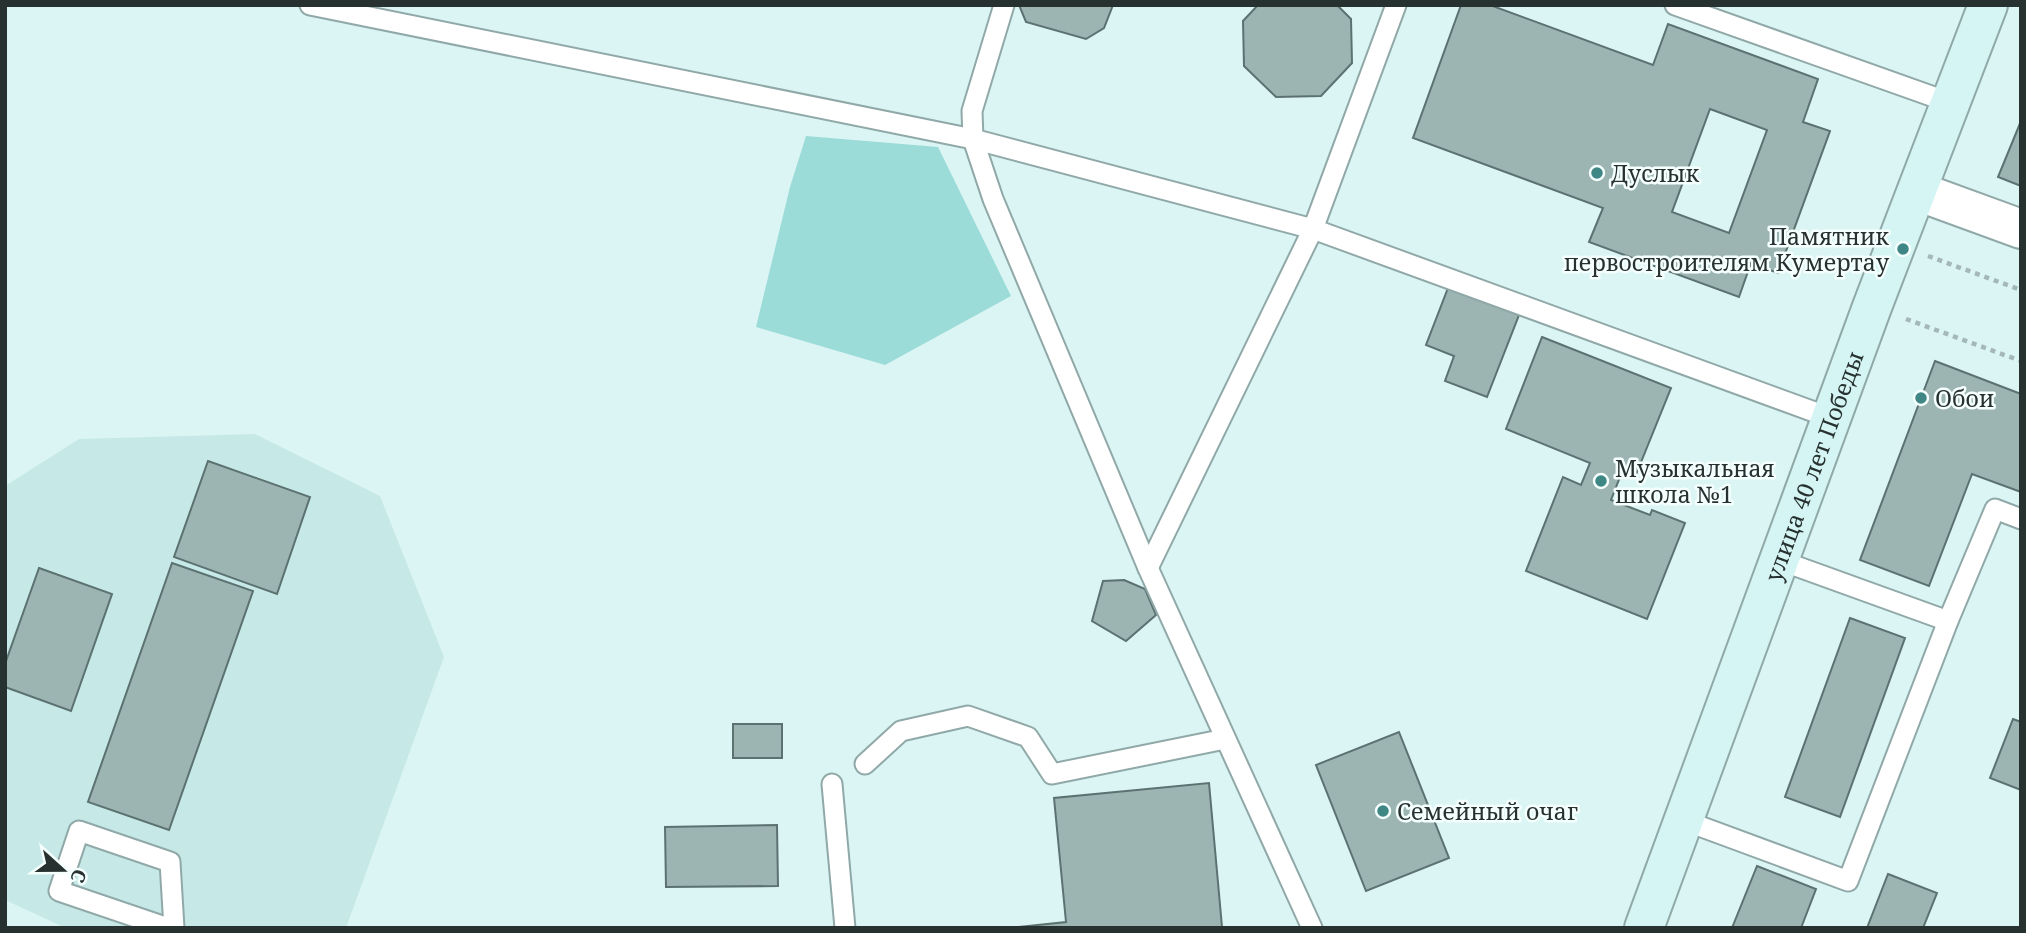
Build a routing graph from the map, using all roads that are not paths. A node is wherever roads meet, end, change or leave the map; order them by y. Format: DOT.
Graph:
graph roads {
  1 [pos="310,5"];
  2 [pos="1004,5"];
  3 [pos="1396,5"];
  4 [pos="1675,5"];
  5 [pos="1988,5"];
  6 [pos="1951,103"];
  7 [pos="973,139"];
  8 [pos="1917,191"];
  9 [pos="1313,229"];
  10 [pos="2021,229"];
  11 [pos="1831,418"];
  12 [pos="2021,519"];
  13 [pos="1779,560"];
  14 [pos="1148,568"];
  15 [pos="1948,621"];
  16 [pos="1225,739"];
  17 [pos="865,764"];
  18 [pos="832,785"];
  19 [pos="1683,820"];
  20 [pos="169,928"];
  21 [pos="174,928"];
  22 [pos="845,928"];
  23 [pos="1312,928"];
  24 [pos="1644,928"];
  1 -- 7 [label="lane"];
  2 -- 7 [label="lane"];
  3 -- 9 [label="lane"];
  4 -- 6 [label="lane"];
  5 -- 6 [label="main road, улица 40 лет Победы"];
  6 -- 8 [label="main road, улица 40 лет Победы"];
  7 -- 9 [label="lane"];
  7 -- 14 [label="lane"];
  8 -- 10 [label="street"];
  8 -- 11 [label="main road, улица 40 лет Победы"];
  9 -- 11 [label="lane"];
  9 -- 14 [label="lane"];
  11 -- 13 [label="main road, улица 40 лет Победы"];
  12 -- 15 [label="lane"];
  13 -- 15 [label="lane"];
  13 -- 19 [label="main road, улица 40 лет Победы"];
  14 -- 16 [label="lane"];
  15 -- 19 [label="lane"];
  16 -- 17 [label="lane"];
  16 -- 23 [label="lane"];
  18 -- 22 [label="lane"];
  19 -- 24 [label="main road, улица 40 лет Победы"];
  20 -- 21 [label="lane"];
}
